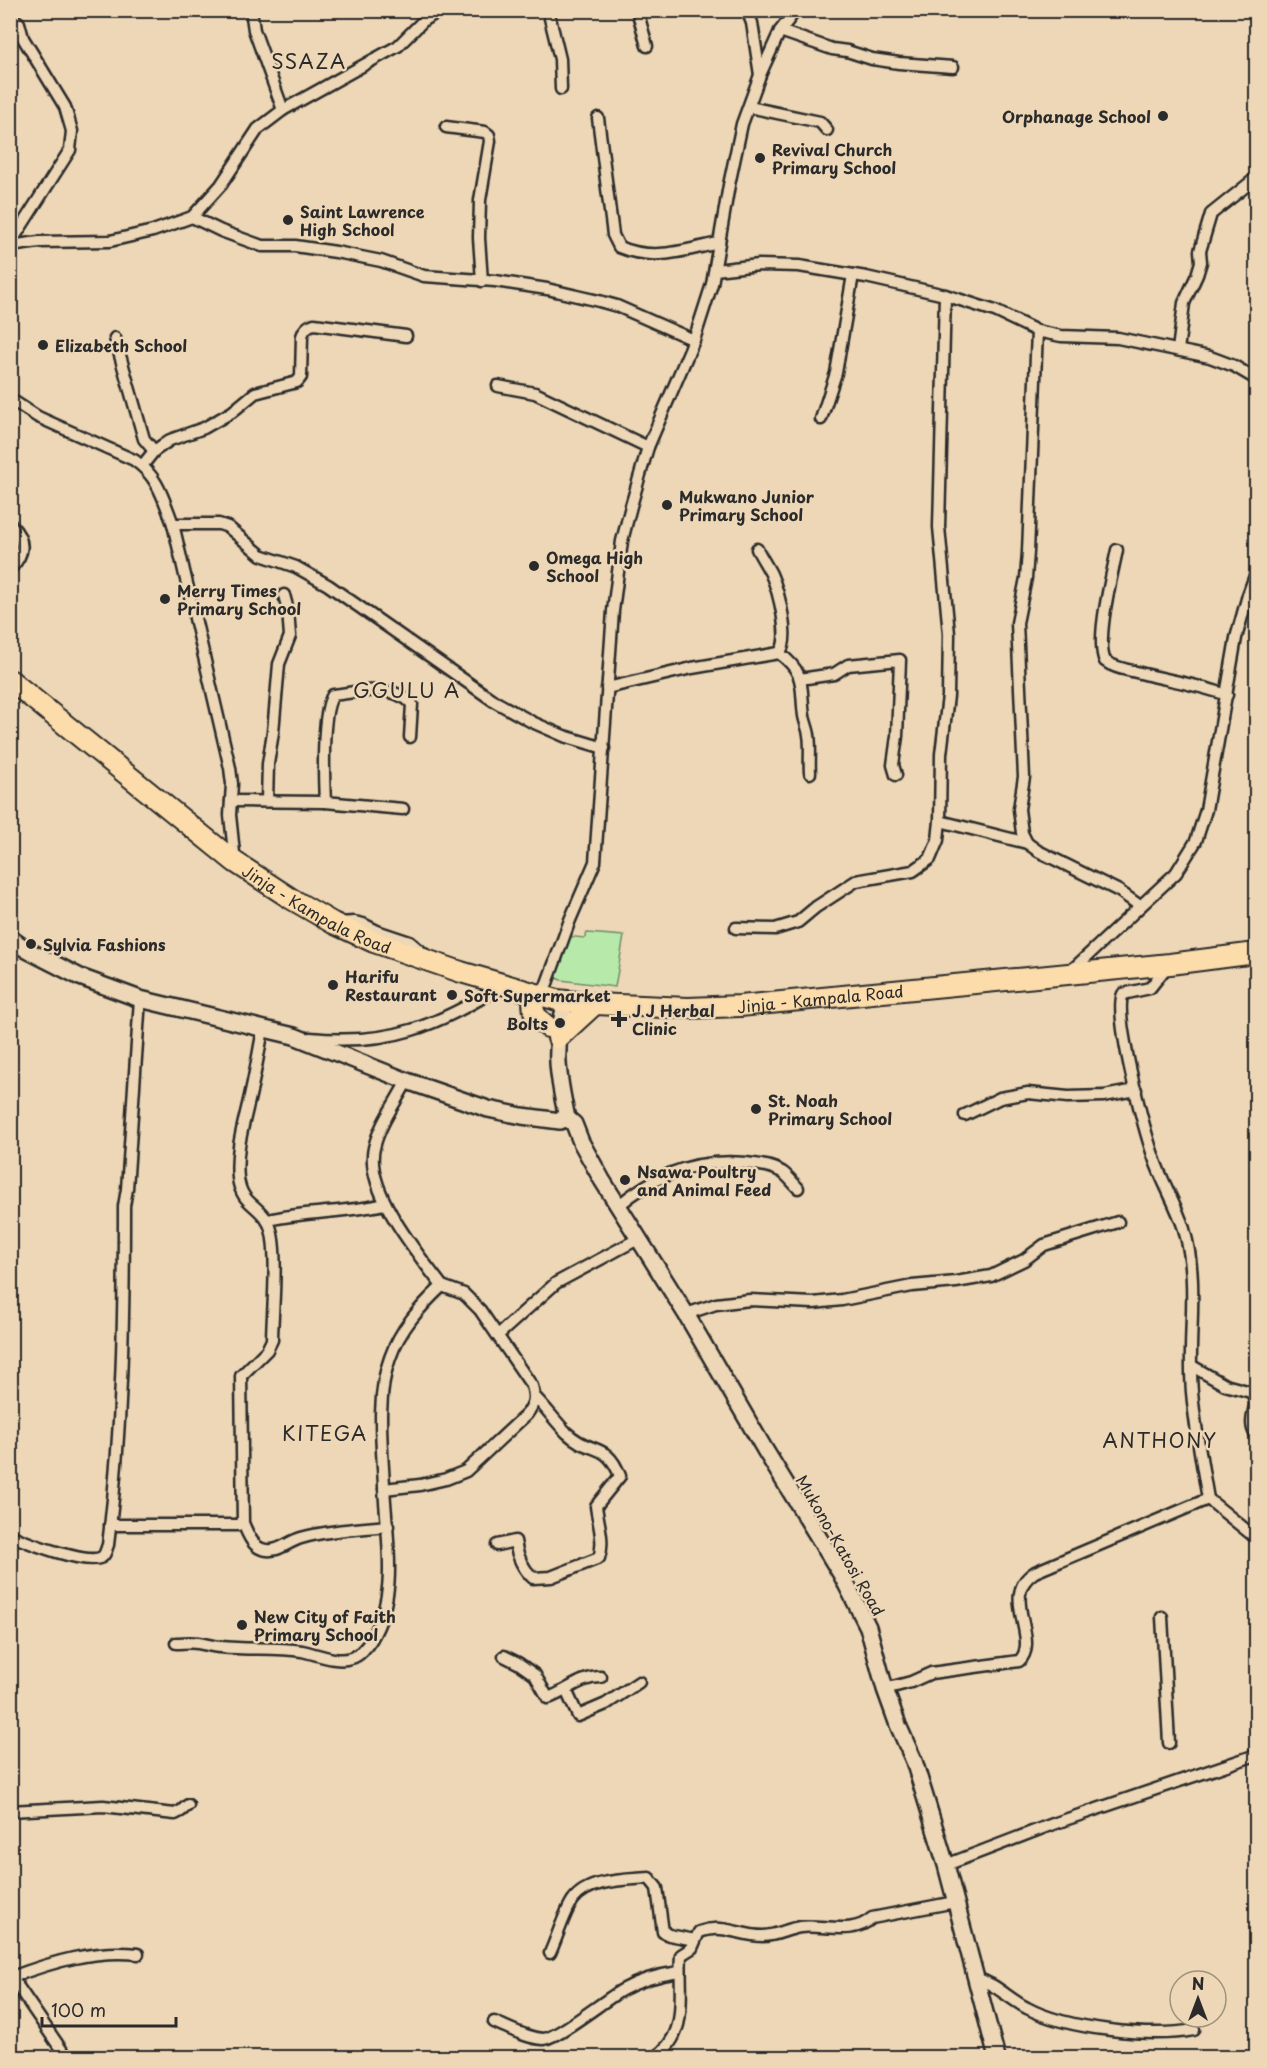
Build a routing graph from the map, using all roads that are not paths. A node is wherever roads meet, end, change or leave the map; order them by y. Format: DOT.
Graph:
graph roads {
  1 [pos="251,10"];
  2 [pos="442,10"];
  3 [pos="548,10"];
  4 [pos="638,10"];
  5 [pos="747,10"];
  6 [pos="796,10"];
  7 [pos="424,15"];
  8 [pos="10,16"];
  9 [pos="780,31"];
  10 [pos="647,46"];
  11 [pos="953,67"];
  12 [pos="760,75"];
  13 [pos="561,89"];
  14 [pos="749,107"];
  15 [pos="283,110"];
  16 [pos="598,118"];
  17 [pos="446,127"];
  18 [pos="826,130"];
  19 [pos="1257,178"];
  20 [pos="192,217"];
  21 [pos="719,243"];
  22 [pos="10,245"];
  23 [pos="715,270"];
  24 [pos="852,275"];
  25 [pos="482,281"];
  26 [pos="945,295"];
  27 [pos="1037,331"];
  28 [pos="406,336"];
  29 [pos="115,338"];
  30 [pos="694,340"];
  31 [pos="1178,350"];
  32 [pos="1257,379"];
  33 [pos="498,386"];
  34 [pos="10,399"];
  35 [pos="821,419"];
  36 [pos="648,447"];
  37 [pos="154,451"];
  38 [pos="142,466"];
  39 [pos="10,524"];
  40 [pos="173,524"];
  41 [pos="757,549"];
  42 [pos="1117,550"];
  43 [pos="10,569"];
  44 [pos="1257,573"];
  45 [pos="284,595"];
  46 [pos="779,653"];
  47 [pos="800,679"];
  48 [pos="10,680"];
  49 [pos="607,688"];
  50 [pos="1227,695"];
  51 [pos="410,737"];
  52 [pos="604,748"];
  53 [pos="810,773"];
  54 [pos="896,775"];
  55 [pos="231,801"];
  56 [pos="267,801"];
  57 [pos="324,802"];
  58 [pos="403,809"];
  59 [pos="940,822"];
  60 [pos="1027,843"];
  61 [pos="235,862"];
  62 [pos="1140,906"];
  63 [pos="736,928"];
  64 [pos="10,938"];
  65 [pos="1257,953"];
  66 [pos="1170,964"];
  67 [pos="1069,974"];
  68 [pos="504,985"];
  69 [pos="550,998"];
  70 [pos="140,999"];
  71 [pos="595,1004"];
  72 [pos="263,1029"];
  73 [pos="553,1033"];
  74 [pos="294,1036"];
  75 [pos="407,1081"];
  76 [pos="1136,1090"];
  77 [pos="965,1115"];
  78 [pos="567,1121"];
  79 [pos="798,1188"];
  80 [pos="385,1204"];
  81 [pos="618,1206"];
  82 [pos="268,1220"];
  83 [pos="1118,1222"];
  84 [pos="638,1239"];
  85 [pos="442,1286"];
  86 [pos="686,1314"];
  87 [pos="498,1335"];
  88 [pos="1192,1366"];
  89 [pos="1255,1392"];
  90 [pos="536,1396"];
  91 [pos="1257,1435"];
  92 [pos="384,1489"];
  93 [pos="1208,1499"];
  94 [pos="243,1523"];
  95 [pos="110,1525"];
  96 [pos="388,1526"];
  97 [pos="10,1535"];
  98 [pos="1257,1538"];
  99 [pos="496,1545"];
  100 [pos="1162,1617"];
  101 [pos="176,1643"];
  102 [pos="504,1656"];
  103 [pos="601,1677"];
  104 [pos="639,1682"];
  105 [pos="885,1689"];
  106 [pos="566,1690"];
  107 [pos="1169,1743"];
  108 [pos="1257,1755"];
  109 [pos="188,1805"];
  110 [pos="10,1811"];
  111 [pos="946,1865"];
  112 [pos="955,1902"];
  113 [pos="695,1940"];
  114 [pos="550,1953"];
  115 [pos="138,1954"];
  116 [pos="679,1972"];
  117 [pos="11,1976"];
  118 [pos="975,1978"];
  119 [pos="494,2022"];
  120 [pos="1194,2030"];
  121 [pos="67,2058"];
  122 [pos="654,2058"];
  123 [pos="997,2058"];
  1 -- 15 [label="street"];
  2 -- 7 [label="street"];
  3 -- 13 [label="street"];
  4 -- 10 [label="street"];
  5 -- 12 [label="street"];
  6 -- 9 [label="street"];
  7 -- 15 [label="street"];
  8 -- 22 [label="street"];
  9 -- 11 [label="street"];
  9 -- 12 [label="street"];
  12 -- 14 [label="street"];
  14 -- 18 [label="street"];
  14 -- 21 [label="street"];
  15 -- 20 [label="street"];
  16 -- 21 [label="street"];
  17 -- 25 [label="street"];
  19 -- 31 [label="street"];
  20 -- 22 [label="street"];
  20 -- 25 [label="street"];
  21 -- 23 [label="street"];
  23 -- 24 [label="street"];
  23 -- 30 [label="street"];
  24 -- 26 [label="street"];
  24 -- 35 [label="street"];
  25 -- 30 [label="street"];
  26 -- 27 [label="street"];
  26 -- 59 [label="street"];
  27 -- 31 [label="street"];
  27 -- 60 [label="street"];
  28 -- 37 [label="street"];
  29 -- 37 [label="street"];
  30 -- 36 [label="street"];
  31 -- 32 [label="street"];
  33 -- 36 [label="street"];
  34 -- 38 [label="street"];
  36 -- 49 [label="street"];
  37 -- 38 [label="street"];
  38 -- 40 [label="street"];
  39 -- 43 [label="street"];
  40 -- 52 [label="street"];
  40 -- 55 [label="street"];
  41 -- 46 [label="street"];
  42 -- 50 [label="street"];
  44 -- 50 [label="street"];
  45 -- 56 [label="street"];
  46 -- 47 [label="street"];
  46 -- 49 [label="street"];
  47 -- 53 [label="street"];
  47 -- 54 [label="street"];
  48 -- 61 [label="highway, Jinja - Kampala Road"];
  49 -- 52 [label="street"];
  50 -- 62 [label="street"];
  51 -- 57 [label="street"];
  52 -- 69 [label="street"];
  55 -- 56 [label="street"];
  55 -- 61 [label="street"];
  56 -- 57 [label="street"];
  57 -- 58 [label="street"];
  59 -- 60 [label="street"];
  59 -- 63 [label="street"];
  60 -- 62 [label="street"];
  61 -- 68 [label="highway, Jinja - Kampala Road"];
  62 -- 67 [label="street"];
  64 -- 70 [label="main road"];
  65 -- 66 [label="highway, Jinja - Kampala Road"];
  66 -- 67 [label="highway, Jinja - Kampala Road"];
  66 -- 76 [label="street"];
  67 -- 71 [label="highway, Jinja - Kampala Road"];
  68 -- 69 [label="highway, Jinja - Kampala Road"];
  68 -- 74 [label="street"];
  69 -- 71 [label="highway, Jinja - Kampala Road"];
  69 -- 73 [label="main road, Mukono-Katosi Road"];
  69 -- 73 [label="highway"];
  70 -- 72 [label="main road"];
  70 -- 95 [label="street"];
  71 -- 73 [label="highway"];
  72 -- 74 [label="main road"];
  72 -- 82 [label="street"];
  73 -- 78 [label="main road, Mukono-Katosi Road"];
  74 -- 75 [label="main road"];
  75 -- 78 [label="main road"];
  75 -- 80 [label="street"];
  76 -- 77 [label="street"];
  76 -- 88 [label="street"];
  78 -- 81 [label="main road, Mukono-Katosi Road"];
  79 -- 81 [label="street"];
  80 -- 82 [label="street"];
  80 -- 85 [label="street"];
  81 -- 84 [label="main road, Mukono-Katosi Road"];
  82 -- 94 [label="street"];
  83 -- 86 [label="street"];
  84 -- 86 [label="main road, Mukono-Katosi Road"];
  84 -- 87 [label="street"];
  85 -- 87 [label="street"];
  85 -- 92 [label="street"];
  86 -- 105 [label="main road, Mukono-Katosi Road"];
  87 -- 90 [label="street"];
  88 -- 89 [label="street"];
  88 -- 93 [label="street"];
  89 -- 91 [label="street"];
  90 -- 92 [label="street"];
  90 -- 99 [label="street"];
  92 -- 96 [label="street"];
  93 -- 98 [label="street"];
  93 -- 105 [label="street"];
  94 -- 95 [label="street"];
  94 -- 96 [label="street"];
  95 -- 97 [label="street"];
  96 -- 101 [label="street"];
  100 -- 107 [label="street"];
  102 -- 106 [label="street"];
  103 -- 106 [label="street"];
  104 -- 106 [label="street"];
  105 -- 111 [label="main road, Mukono-Katosi Road"];
  108 -- 111 [label="street"];
  109 -- 110 [label="street"];
  111 -- 112 [label="main road, Mukono-Katosi Road"];
  112 -- 113 [label="street"];
  112 -- 118 [label="main road, Mukono-Katosi Road"];
  113 -- 114 [label="street"];
  113 -- 116 [label="street"];
  115 -- 117 [label="street"];
  116 -- 119 [label="street"];
  116 -- 122 [label="street"];
  117 -- 121 [label="street"];
  118 -- 120 [label="street"];
  118 -- 123 [label="main road, Mukono-Katosi Road"];
}
